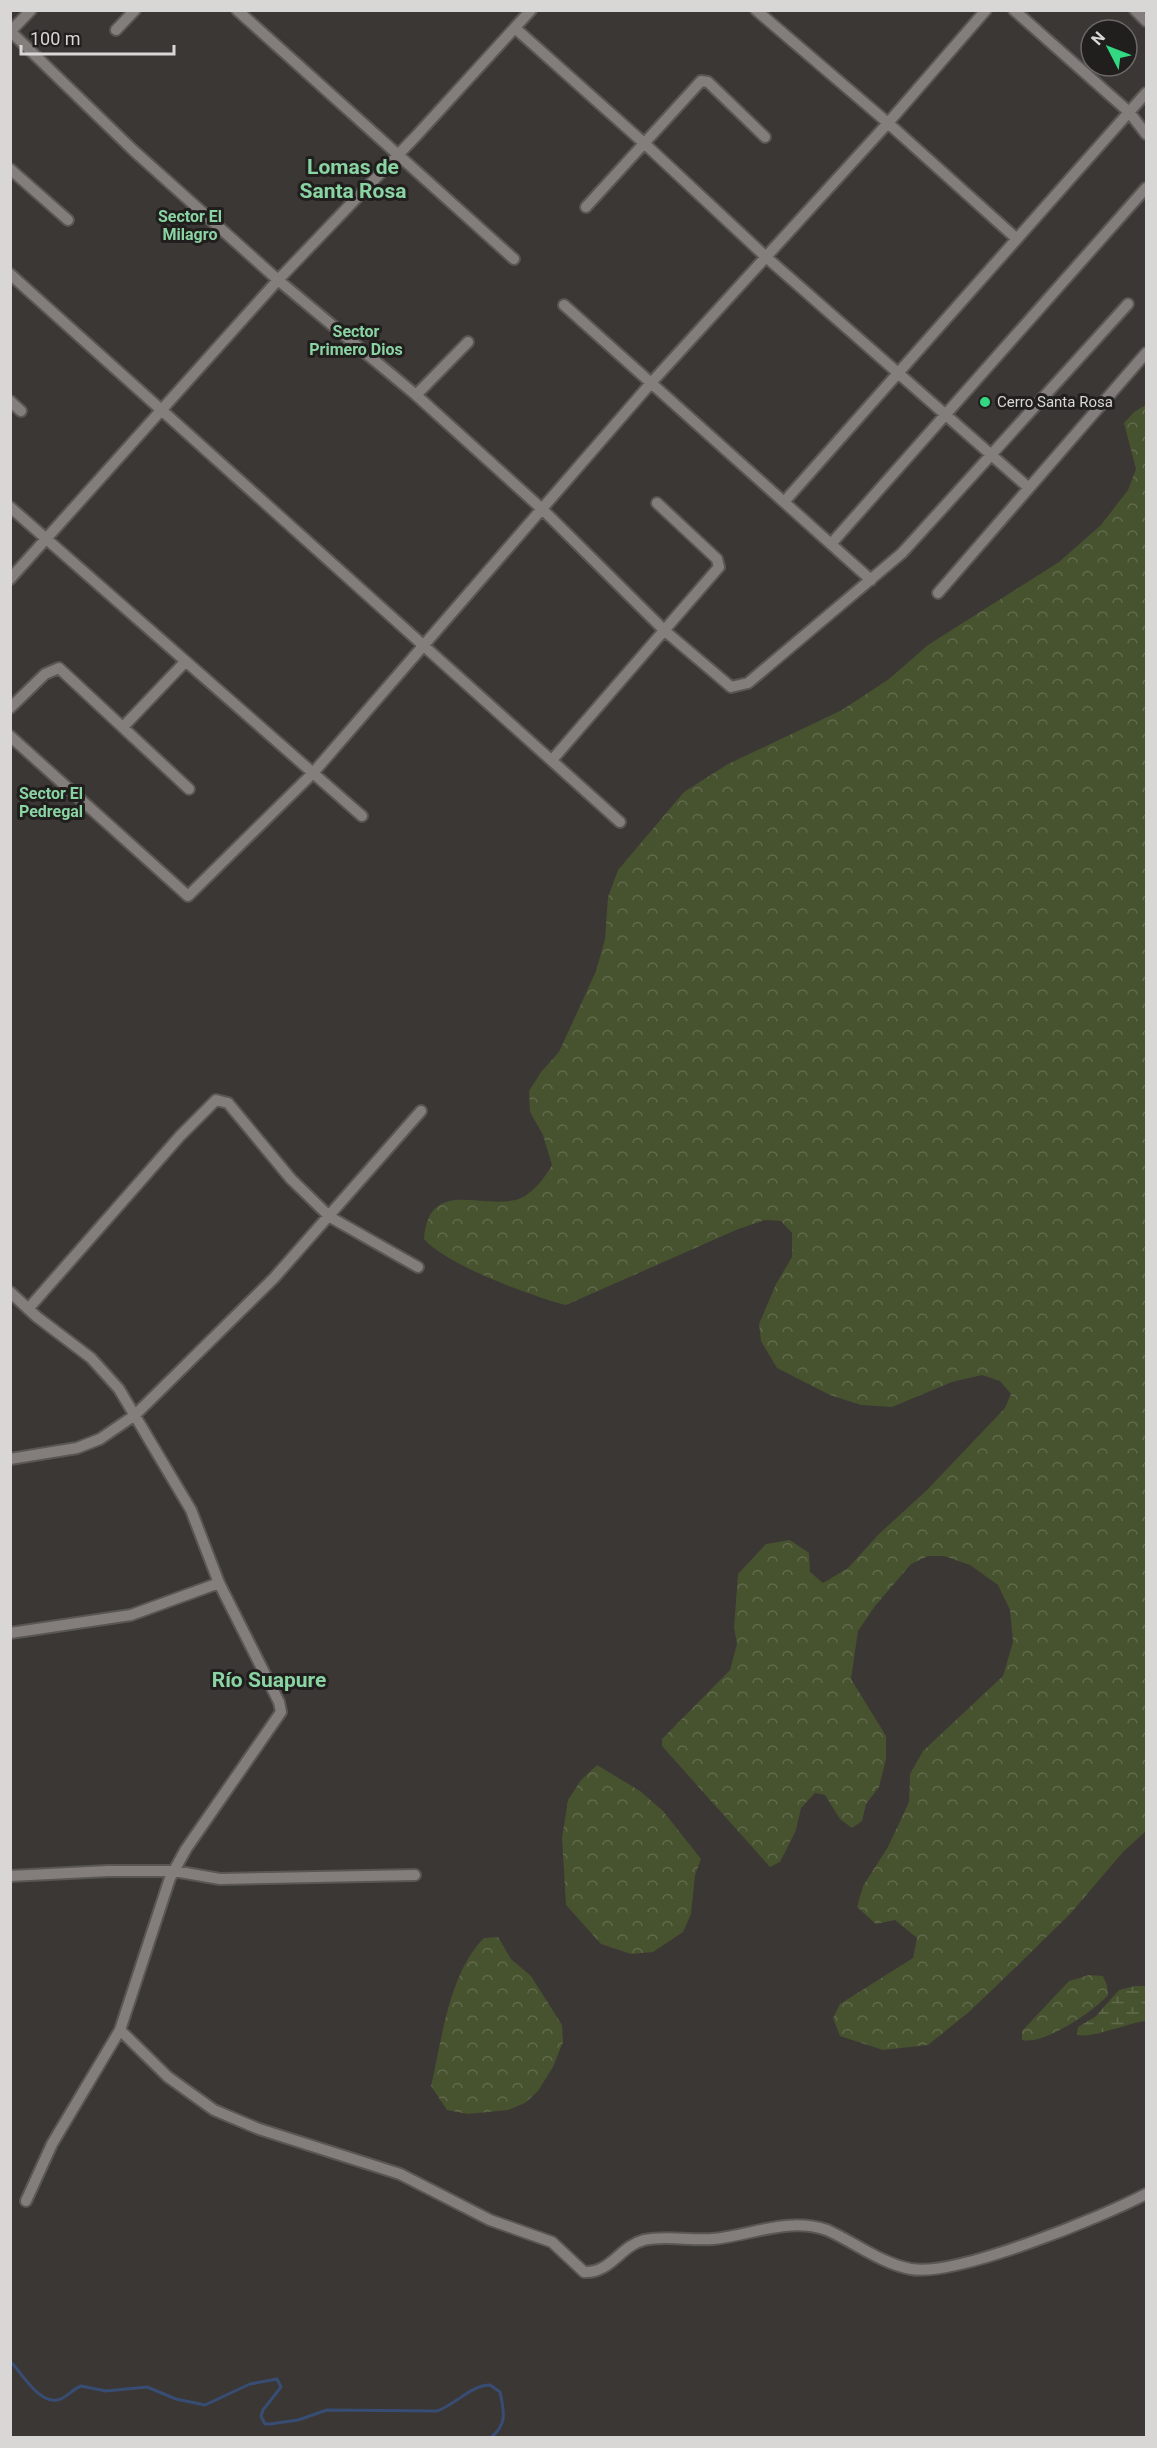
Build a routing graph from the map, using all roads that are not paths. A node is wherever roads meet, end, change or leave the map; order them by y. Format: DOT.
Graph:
graph roads {
  1 [pos="31,10"];
  2 [pos="135,10"];
  3 [pos="237,10"];
  4 [pos="531,10"];
  5 [pos="756,10"];
  6 [pos="986,10"];
  7 [pos="1014,10"];
  8 [pos="1135,10"];
  9 [pos="1146,21"];
  10 [pos="515,28"];
  11 [pos="116,30"];
  12 [pos="11,32"];
  13 [pos="1146,93"];
  14 [pos="1129,112"];
  15 [pos="888,123"];
  16 [pos="1146,134"];
  17 [pos="765,137"];
  18 [pos="645,144"];
  19 [pos="397,156"];
  20 [pos="10,169"];
  21 [pos="1146,188"];
  22 [pos="586,207"];
  23 [pos="68,220"];
  24 [pos="1017,239"];
  25 [pos="766,257"];
  26 [pos="514,259"];
  27 [pos="10,274"];
  28 [pos="278,280"];
  29 [pos="1128,304"];
  30 [pos="564,305"];
  31 [pos="468,342"];
  32 [pos="1146,352"];
  33 [pos="899,374"];
  34 [pos="651,383"];
  35 [pos="416,395"];
  36 [pos="10,401"];
  37 [pos="163,410"];
  38 [pos="21,411"];
  39 [pos="945,414"];
  40 [pos="991,455"];
  41 [pos="1029,488"];
  42 [pos="784,502"];
  43 [pos="657,503"];
  44 [pos="10,507"];
  45 [pos="542,509"];
  46 [pos="48,540"];
  47 [pos="831,544"];
  48 [pos="10,579"];
  49 [pos="871,580"];
  50 [pos="938,593"];
  51 [pos="665,631"];
  52 [pos="424,645"];
  53 [pos="185,662"];
  54 [pos="10,708"];
  55 [pos="123,727"];
  56 [pos="10,736"];
  57 [pos="552,760"];
  58 [pos="313,773"];
  59 [pos="189,789"];
  60 [pos="362,816"];
  61 [pos="620,822"];
  62 [pos="421,1111"];
  63 [pos="330,1217"];
  64 [pos="418,1267"];
  65 [pos="10,1292"];
  66 [pos="28,1309"];
  67 [pos="135,1415"];
  68 [pos="10,1459"];
  69 [pos="219,1583"];
  70 [pos="10,1633"];
  71 [pos="174,1871"];
  72 [pos="415,1875"];
  73 [pos="10,1876"];
  74 [pos="120,2030"];
  75 [pos="1146,2194"];
  76 [pos="26,2201"];
  1 -- 12 [label="street"];
  2 -- 11 [label="street"];
  3 -- 19 [label="street"];
  4 -- 10 [label="street"];
  5 -- 15 [label="street"];
  6 -- 15 [label="street"];
  7 -- 14 [label="street"];
  8 -- 9 [label="street"];
  10 -- 18 [label="street"];
  10 -- 19 [label="street"];
  12 -- 28 [label="street"];
  13 -- 14 [label="street"];
  14 -- 16 [label="street"];
  14 -- 24 [label="street"];
  15 -- 24 [label="street"];
  15 -- 25 [label="street"];
  17 -- 18 [label="street"];
  18 -- 22 [label="street"];
  18 -- 25 [label="street"];
  19 -- 26 [label="street"];
  19 -- 28 [label="street"];
  20 -- 23 [label="street"];
  21 -- 39 [label="street"];
  24 -- 33 [label="street"];
  25 -- 33 [label="street"];
  25 -- 34 [label="street"];
  27 -- 37 [label="street"];
  28 -- 35 [label="street"];
  28 -- 37 [label="street"];
  29 -- 40 [label="street"];
  30 -- 34 [label="street"];
  31 -- 35 [label="street"];
  32 -- 41 [label="street"];
  33 -- 39 [label="street"];
  33 -- 42 [label="street"];
  34 -- 42 [label="street"];
  34 -- 45 [label="street"];
  35 -- 45 [label="street"];
  36 -- 38 [label="street"];
  37 -- 46 [label="street"];
  37 -- 52 [label="street"];
  39 -- 40 [label="street"];
  39 -- 47 [label="street"];
  40 -- 41 [label="street"];
  40 -- 49 [label="street"];
  41 -- 50 [label="street"];
  42 -- 47 [label="street"];
  43 -- 51 [label="street"];
  44 -- 46 [label="street"];
  45 -- 51 [label="street"];
  45 -- 52 [label="street"];
  46 -- 48 [label="street"];
  46 -- 53 [label="street"];
  47 -- 49 [label="street"];
  49 -- 51 [label="street"];
  51 -- 57 [label="street"];
  52 -- 57 [label="street"];
  52 -- 58 [label="street"];
  53 -- 55 [label="street"];
  53 -- 58 [label="street"];
  54 -- 55 [label="street"];
  55 -- 59 [label="street"];
  56 -- 58 [label="street"];
  57 -- 61 [label="street"];
  58 -- 60 [label="street"];
  62 -- 63 [label="street"];
  63 -- 64 [label="street"];
  63 -- 66 [label="street"];
  63 -- 67 [label="street"];
  65 -- 66 [label="street"];
  66 -- 67 [label="street"];
  67 -- 68 [label="street"];
  67 -- 69 [label="street"];
  69 -- 70 [label="street"];
  69 -- 71 [label="street"];
  71 -- 72 [label="street"];
  71 -- 73 [label="street"];
  71 -- 74 [label="street"];
  74 -- 75 [label="street"];
  74 -- 76 [label="street"];
}
